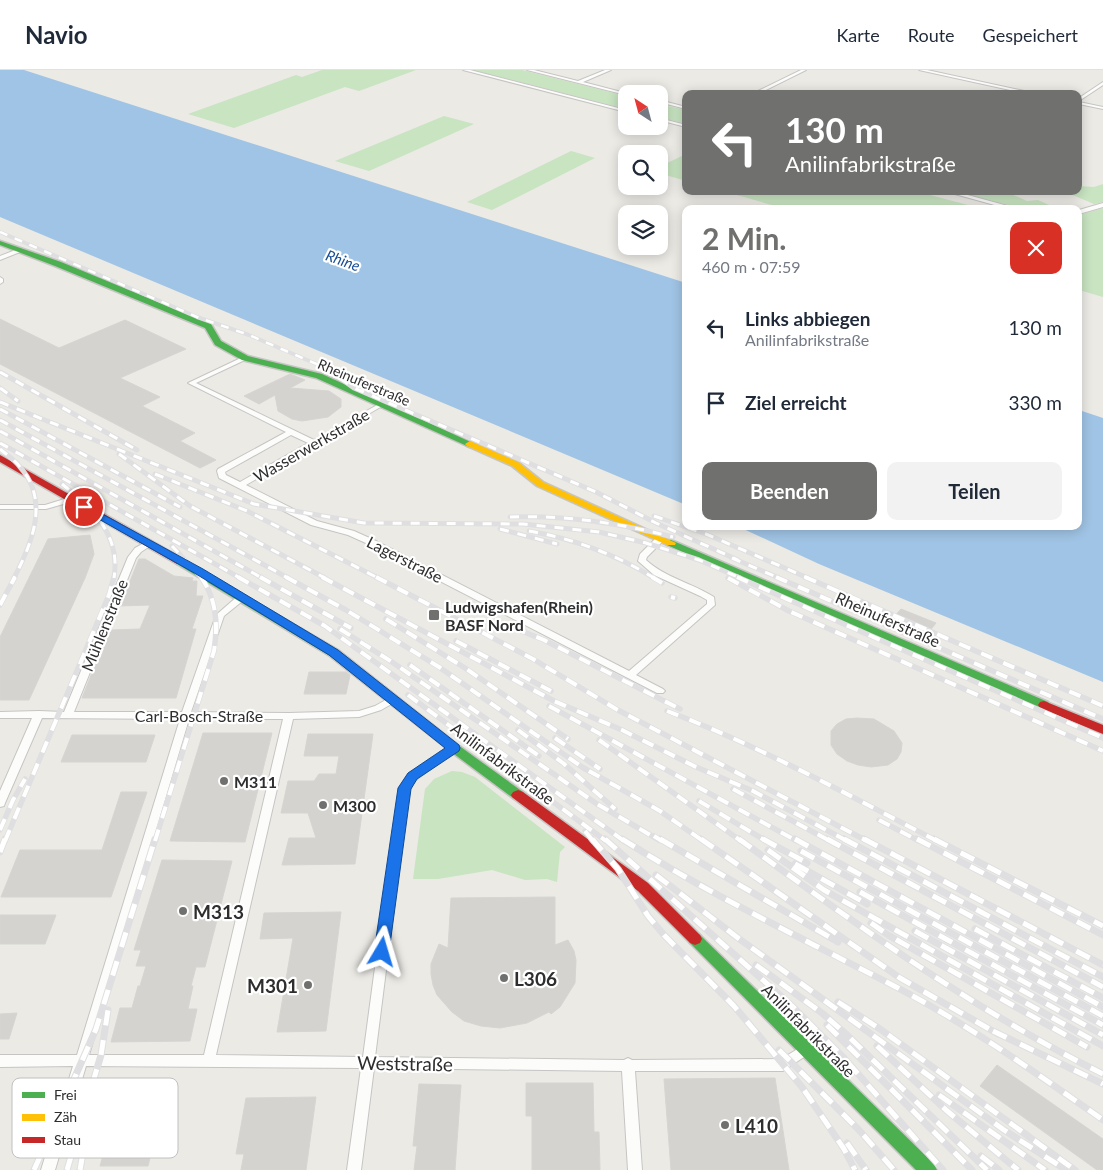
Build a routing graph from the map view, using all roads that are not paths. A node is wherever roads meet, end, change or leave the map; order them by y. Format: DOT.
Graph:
graph roads {
  1 [pos="465,70"];
  2 [pos="529,70"];
  3 [pos="609,70"];
  4 [pos="804,70"];
  5 [pos="921,70"];
  6 [pos="579,82"];
  7 [pos="1103,83"];
  8 [pos="762,90"];
  9 [pos="1017,90"];
  10 [pos="618,92"];
  11 [pos="1082,99"];
  12 [pos="1082,102"];
  13 [pos="668,104"];
  14 [pos="682,107"];
  15 [pos="1103,108"];
  16 [pos="618,109"];
  17 [pos="668,121"];
  18 [pos="682,125"];
  19 [pos="962,195"];
  20 [pos="1000,205"];
  21 [pos="1103,205"];
  22 [pos="1082,211"];
  23 [pos="0,243"];
  24 [pos="18,251"];
  25 [pos="0,258"];
  26 [pos="245,358"];
  27 [pos="381,405"];
  28 [pos="291,432"];
  29 [pos="314,443"];
  30 [pos="0,458"];
  31 [pos="240,485"];
  32 [pos="71,499"];
  33 [pos="0,506"];
  34 [pos="660,539"];
  35 [pos="150,544"];
  36 [pos="242,597"];
  37 [pos="630,675"];
  38 [pos="660,691"];
  39 [pos="394,699"];
  40 [pos="39,714"];
  41 [pos="68,714"];
  42 [pos="186,714"];
  43 [pos="0,715"];
  44 [pos="289,716"];
  45 [pos="1103,730"];
  46 [pos="454,748"];
  47 [pos="0,803"];
  48 [pos="806,1049"];
  49 [pos="81,1060"];
  50 [pos="0,1061"];
  51 [pos="209,1061"];
  52 [pos="368,1062"];
  53 [pos="628,1064"];
  54 [pos="76,1078"];
  55 [pos="52,1158"];
  56 [pos="48,1170"];
  57 [pos="354,1170"];
  58 [pos="635,1170"];
  59 [pos="928,1170"];
  1 -- 16 [label="street"];
  2 -- 6 [label="street"];
  3 -- 6 [label="street"];
  4 -- 8 [label="street"];
  5 -- 9 [label="street"];
  6 -- 10 [label="street"];
  7 -- 11 [label="street"];
  12 -- 15 [label="street"];
  13 -- 14 [label="street"];
  17 -- 18 [label="street"];
  19 -- 20 [label="street"];
  21 -- 22 [label="street"];
  23 -- 24 [label="street, Rheinuferstraße"];
  24 -- 25 [label="street"];
  24 -- 26 [label="street, Rheinuferstraße"];
  26 -- 27 [label="street, Rheinuferstraße"];
  26 -- 28 [label="street"];
  27 -- 29 [label="street, Wasserwerkstraße"];
  27 -- 34 [label="street, Rheinuferstraße"];
  28 -- 29 [label="street"];
  28 -- 31 [label="street, Lagerstraße"];
  29 -- 31 [label="street, Wasserwerkstraße"];
  30 -- 32 [label="street, Anilinfabrikstraße"];
  31 -- 37 [label="street, Lagerstraße"];
  32 -- 33 [label="street"];
  32 -- 35 [label="street, Anilinfabrikstraße"];
  34 -- 37 [label="street"];
  34 -- 45 [label="street, Rheinuferstraße"];
  35 -- 36 [label="street, Anilinfabrikstraße"];
  35 -- 41 [label="street, Mühlenstraße"];
  36 -- 39 [label="street, Anilinfabrikstraße"];
  36 -- 42 [label="street"];
  37 -- 38 [label="street, Lagerstraße"];
  39 -- 44 [label="street, Carl-Bosch-Straße"];
  39 -- 46 [label="street, Anilinfabrikstraße"];
  40 -- 41 [label="street, Carl-Bosch-Straße"];
  40 -- 43 [label="street, Carl-Bosch-Straße"];
  40 -- 47 [label="street"];
  41 -- 42 [label="street, Carl-Bosch-Straße"];
  42 -- 44 [label="street, Carl-Bosch-Straße"];
  42 -- 49 [label="street"];
  44 -- 51 [label="street"];
  46 -- 48 [label="street, Anilinfabrikstraße"];
  46 -- 52 [label="street"];
  48 -- 53 [label="street, Weststraße"];
  48 -- 59 [label="street, Anilinfabrikstraße"];
  49 -- 50 [label="street, Weststraße"];
  49 -- 51 [label="street, Weststraße"];
  49 -- 54 [label="street"];
  51 -- 52 [label="street, Weststraße"];
  52 -- 53 [label="street, Weststraße"];
  52 -- 57 [label="street"];
  53 -- 58 [label="street"];
  55 -- 56 [label="street"];
}
